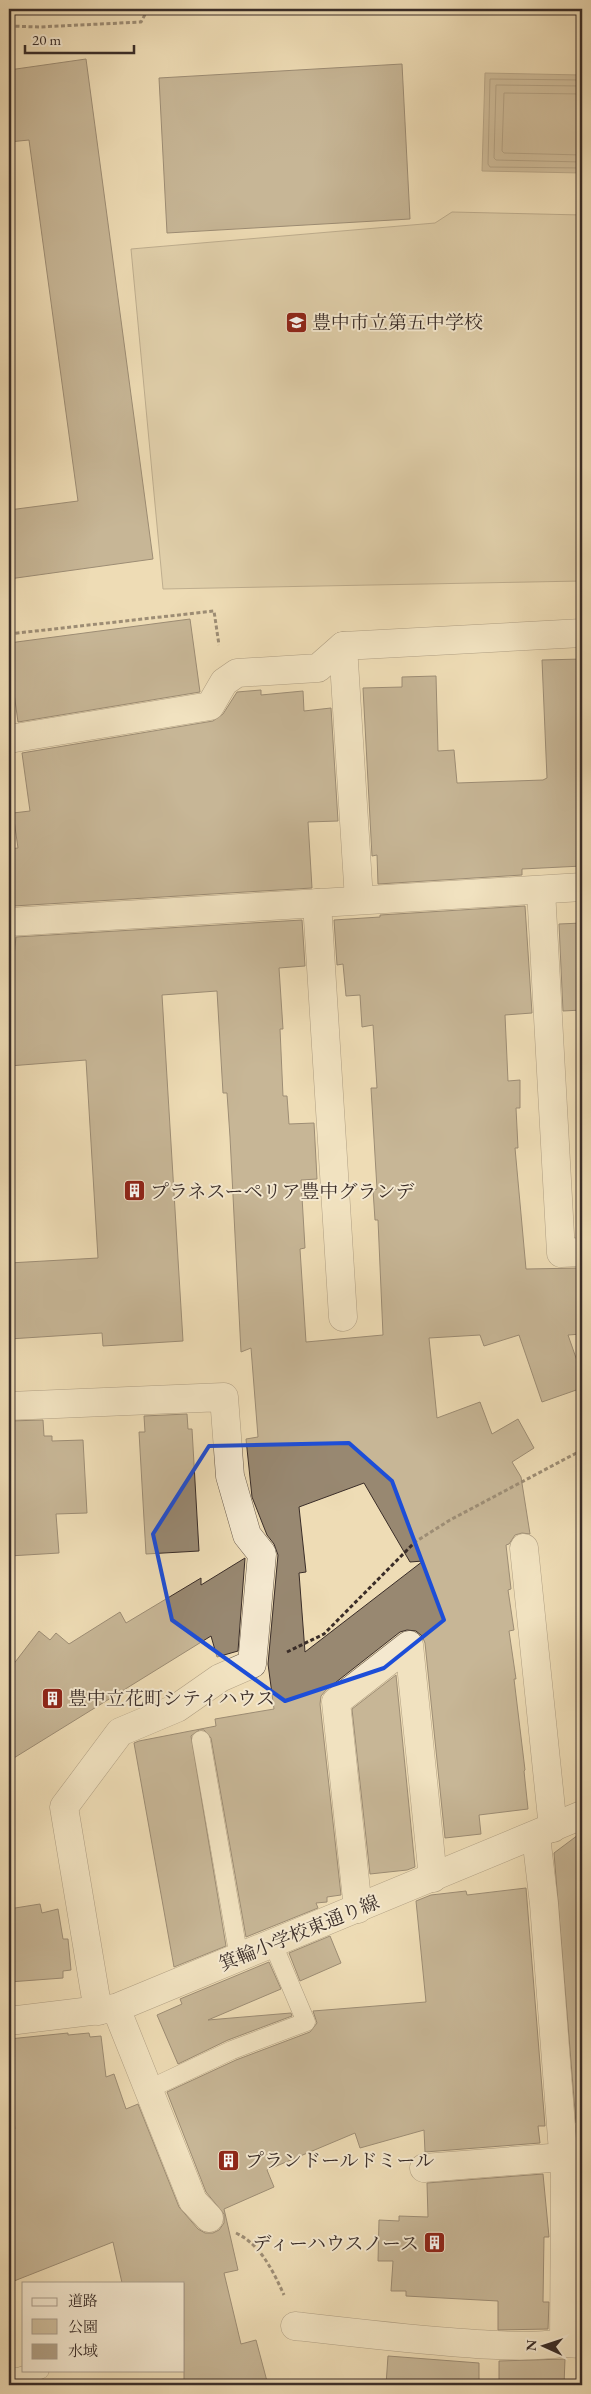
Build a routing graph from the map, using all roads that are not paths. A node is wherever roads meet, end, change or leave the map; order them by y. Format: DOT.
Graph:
graph roads {
  1 [pos="582,633"];
  2 [pos="343,646"];
  3 [pos="9,739"];
  4 [pos="582,887"];
  5 [pos="541,890"];
  6 [pos="359,900"];
  7 [pos="317,903"];
  8 [pos="9,922"];
  9 [pos="582,1252"];
  10 [pos="343,1317"];
  11 [pos="9,1406"];
  12 [pos="524,1548"];
  13 [pos="201,1740"];
  14 [pos="582,1816"];
  15 [pos="544,1832"];
  16 [pos="433,1878"];
  17 [pos="358,1909"];
  18 [pos="273,1944"];
  19 [pos="239,1958"];
  20 [pos="107,2009"];
  21 [pos="9,2021"];
  22 [pos="150,2089"];
  23 [pos="563,2158"];
  24 [pos="424,2168"];
  25 [pos="209,2218"];
  26 [pos="295,2326"];
  27 [pos="573,2344"];
  28 [pos="34,2372"];
  29 [pos="9,2378"];
  1 -- 2 [label="street"];
  2 -- 3 [label="street"];
  2 -- 6 [label="street"];
  4 -- 5 [label="street"];
  5 -- 6 [label="street"];
  5 -- 9 [label="street"];
  6 -- 7 [label="street"];
  7 -- 8 [label="street"];
  7 -- 10 [label="street"];
  11 -- 20 [label="street"];
  12 -- 15 [label="street"];
  13 -- 19 [label="lane"];
  14 -- 15 [label="street, 箕輪小学校東通り線"];
  15 -- 16 [label="street, 箕輪小学校東通り線"];
  15 -- 23 [label="street"];
  16 -- 17 [label="street, 箕輪小学校東通り線"];
  16 -- 17 [label="street"];
  17 -- 18 [label="street, 箕輪小学校東通り線"];
  18 -- 19 [label="street, 箕輪小学校東通り線"];
  18 -- 22 [label="lane"];
  19 -- 20 [label="street, 箕輪小学校東通り線"];
  20 -- 21 [label="street, 箕輪小学校東通り線"];
  20 -- 22 [label="street"];
  22 -- 25 [label="street"];
  23 -- 24 [label="street"];
  23 -- 27 [label="street"];
  26 -- 27 [label="street"];
  28 -- 29 [label="lane"];
}
